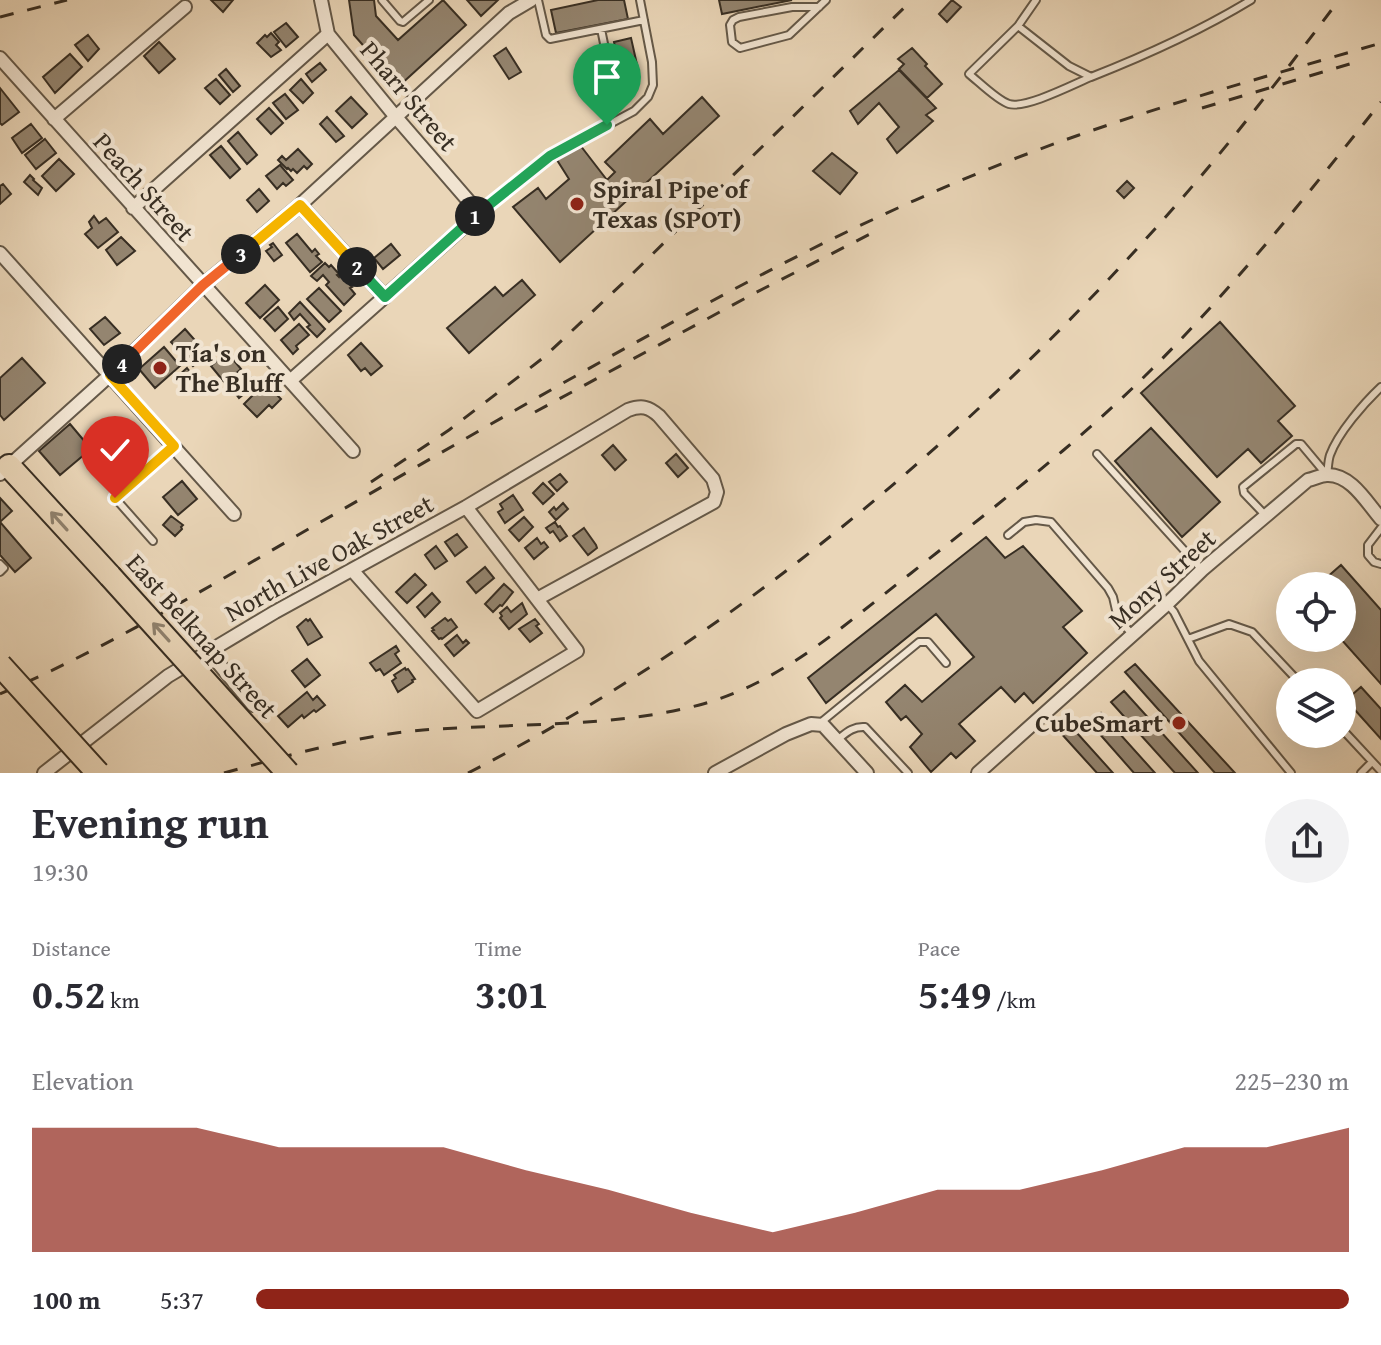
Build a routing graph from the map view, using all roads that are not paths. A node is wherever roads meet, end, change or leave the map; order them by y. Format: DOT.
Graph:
graph roads {
  1 [pos="321,0"];
  2 [pos="429,0"];
  3 [pos="531,0"];
  4 [pos="538,0"];
  5 [pos="640,0"];
  6 [pos="826,0"];
  7 [pos="1036,0"];
  8 [pos="1251,0"];
  9 [pos="383,1"];
  10 [pos="185,7"];
  11 [pos="819,7"];
  12 [pos="644,20"];
  13 [pos="1018,26"];
  14 [pos="601,29"];
  15 [pos="328,34"];
  16 [pos="1,62"];
  17 [pos="609,68"];
  18 [pos="1091,77"];
  19 [pos="395,116"];
  20 [pos="54,119"];
  21 [pos="300,205"];
  22 [pos="133,208"];
  23 [pos="479,213"];
  24 [pos="0,253"];
  25 [pos="203,285"];
  26 [pos="385,297"];
  27 [pos="110,375"];
  28 [pos="290,381"];
  29 [pos="1381,387"];
  30 [pos="174,446"];
  31 [pos="353,451"];
  32 [pos="1097,454"];
  33 [pos="5,470"];
  34 [pos="1327,475"];
  35 [pos="466,507"];
  36 [pos="234,514"];
  37 [pos="1266,516"];
  38 [pos="1381,519"];
  39 [pos="1381,528"];
  40 [pos="1008,535"];
  41 [pos="153,541"];
  42 [pos="0,564"];
  43 [pos="1381,564"];
  44 [pos="352,570"];
  45 [pos="1202,570"];
  46 [pos="0,572"];
  47 [pos="537,599"];
  48 [pos="1167,604"];
  49 [pos="1133,635"];
  50 [pos="1188,639"];
  51 [pos="209,652"];
  52 [pos="946,663"];
  53 [pos="0,665"];
  54 [pos="1286,668"];
  55 [pos="207,684"];
  56 [pos="253,705"];
  57 [pos="40,709"];
  58 [pos="819,724"];
  59 [pos="837,740"];
  60 [pos="1356,744"];
  61 [pos="1372,762"];
  62 [pos="1381,771"];
  63 [pos="44,773"];
  64 [pos="98,773"];
  65 [pos="108,773"];
  66 [pos="271,773"];
  67 [pos="288,773"];
  68 [pos="715,773"];
  69 [pos="867,773"];
  70 [pos="908,773"];
  71 [pos="978,773"];
  72 [pos="1291,773"];
  73 [pos="1361,773"];
  1 -- 15 [label="street, Pharr Street"];
  2 -- 9 [label="lane"];
  3 -- 19 [label="street"];
  4 -- 14 [label="lane"];
  5 -- 12 [label="lane"];
  6 -- 11 [label="lane"];
  7 -- 13 [label="lane"];
  8 -- 18 [label="lane"];
  10 -- 20 [label="street"];
  11 -- 11 [label="lane"];
  12 -- 14 [label="lane"];
  12 -- 23 [label="lane"];
  13 -- 18 [label="lane"];
  13 -- 18 [label="lane"];
  14 -- 17 [label="lane"];
  15 -- 19 [label="street, Pharr Street"];
  15 -- 22 [label="street"];
  16 -- 20 [label="street, Peach Street"];
  19 -- 21 [label="street"];
  19 -- 23 [label="street, Pharr Street"];
  20 -- 22 [label="street, Peach Street"];
  21 -- 25 [label="street"];
  21 -- 26 [label="street"];
  22 -- 25 [label="street, Peach Street"];
  23 -- 26 [label="street"];
  24 -- 27 [label="street"];
  25 -- 27 [label="street"];
  25 -- 28 [label="street, Peach Street"];
  26 -- 28 [label="street"];
  27 -- 30 [label="street"];
  27 -- 33 [label="street"];
  28 -- 31 [label="street, Peach Street"];
  29 -- 34 [label="lane"];
  30 -- 36 [label="street"];
  30 -- 41 [label="lane"];
  32 -- 45 [label="lane"];
  55 -- 33 [label="highway, East Belknap Street, one-way, bridge"];
  34 -- 37 [label="street, Mony Street"];
  34 -- 37 [label="lane"];
  34 -- 38 [label="street"];
  35 -- 44 [label="street, North Live Oak Street"];
  35 -- 47 [label="street"];
  35 -- 47 [label="street, North Live Oak Street"];
  37 -- 45 [label="street, Mony Street"];
  39 -- 43 [label="lane"];
  40 -- 49 [label="lane"];
  42 -- 46 [label="lane"];
  44 -- 47 [label="street"];
  44 -- 51 [label="street, North Live Oak Street"];
  45 -- 48 [label="street, Mony Street"];
  48 -- 49 [label="street, Mony Street"];
  48 -- 50 [label="lane"];
  49 -- 71 [label="street, Mony Street"];
  50 -- 54 [label="lane"];
  50 -- 72 [label="lane"];
  51 -- 56 [label="street, East Belknap Street"];
  51 -- 63 [label="street, North Live Oak Street"];
  52 -- 58 [label="lane"];
  53 -- 57 [label="highway, bridge"];
  55 -- 66 [label="highway, bridge"];
  55 -- 67 [label="highway, East Belknap Street, bridge"];
  57 -- 64 [label="highway, bridge"];
  57 -- 65 [label="highway, bridge"];
  58 -- 59 [label="street"];
  58 -- 68 [label="street"];
  59 -- 69 [label="street"];
  59 -- 70 [label="lane"];
  60 -- 61 [label="lane"];
  61 -- 62 [label="lane"];
  61 -- 73 [label="lane"];
}
